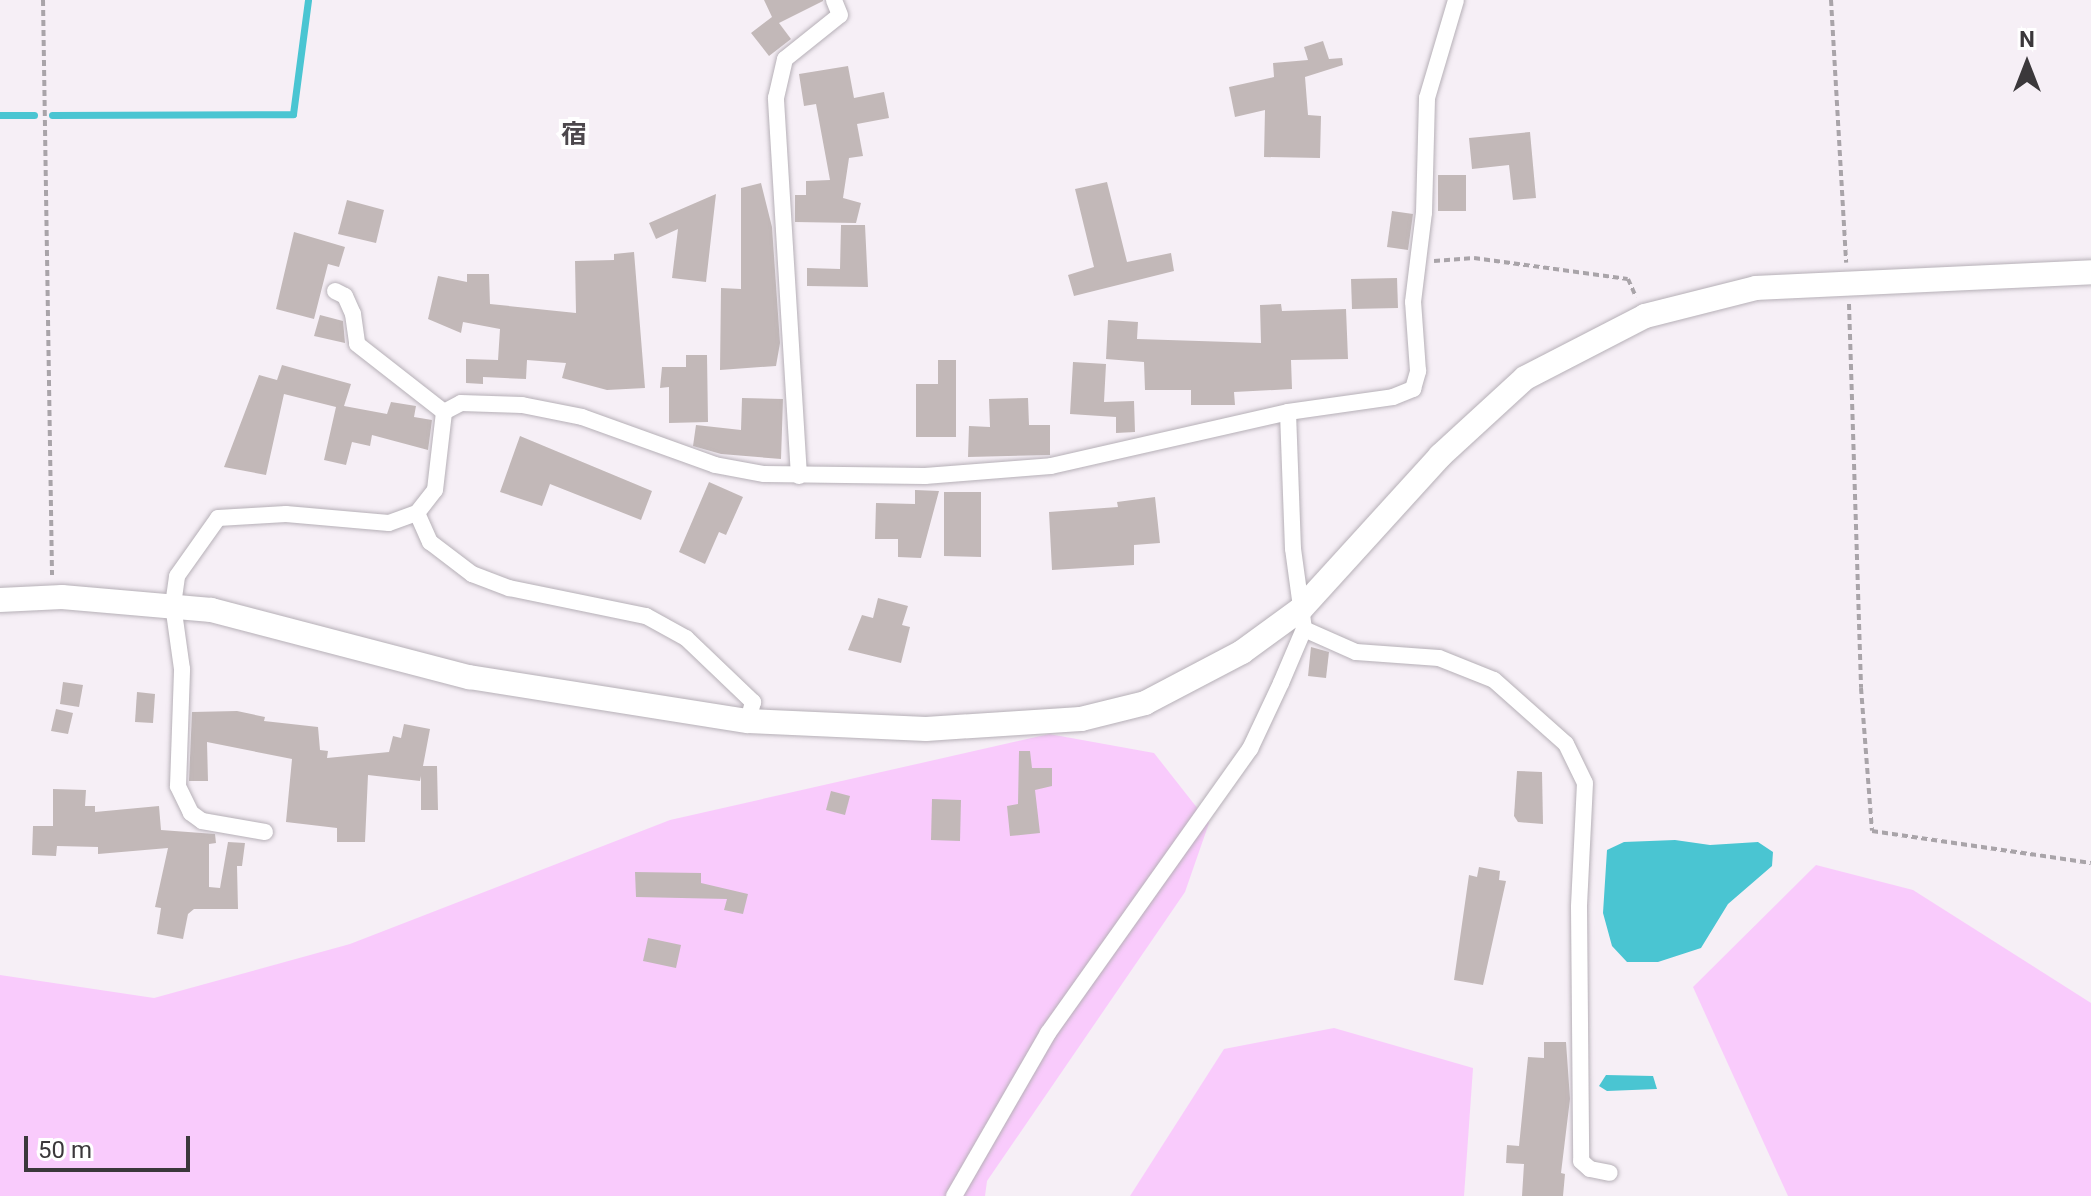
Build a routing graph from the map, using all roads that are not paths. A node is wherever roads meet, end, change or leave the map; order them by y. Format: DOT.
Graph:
graph roads {
  1 [pos="834,0"];
  2 [pos="1456,0"];
  3 [pos="2091,272"];
  4 [pos="335,291"];
  5 [pos="444,412"];
  6 [pos="1288,412"];
  7 [pos="799,476"];
  8 [pos="417,513"];
  9 [pos="0,600"];
  10 [pos="173,605"];
  11 [pos="1302,619"];
  12 [pos="748,721"];
  13 [pos="265,832"];
  14 [pos="1610,1173"];
  15 [pos="954,1196"];
  1 -- 7 [label="street"];
  2 -- 6 [label="street"];
  3 -- 11 [label="street"];
  4 -- 5 [label="street"];
  5 -- 7 [label="street"];
  5 -- 8 [label="street"];
  6 -- 7 [label="street"];
  6 -- 11 [label="street"];
  8 -- 10 [label="street"];
  8 -- 12 [label="street"];
  9 -- 10 [label="street"];
  10 -- 12 [label="street"];
  10 -- 13 [label="street"];
  11 -- 12 [label="street"];
  11 -- 14 [label="street"];
  11 -- 15 [label="street"];
}
